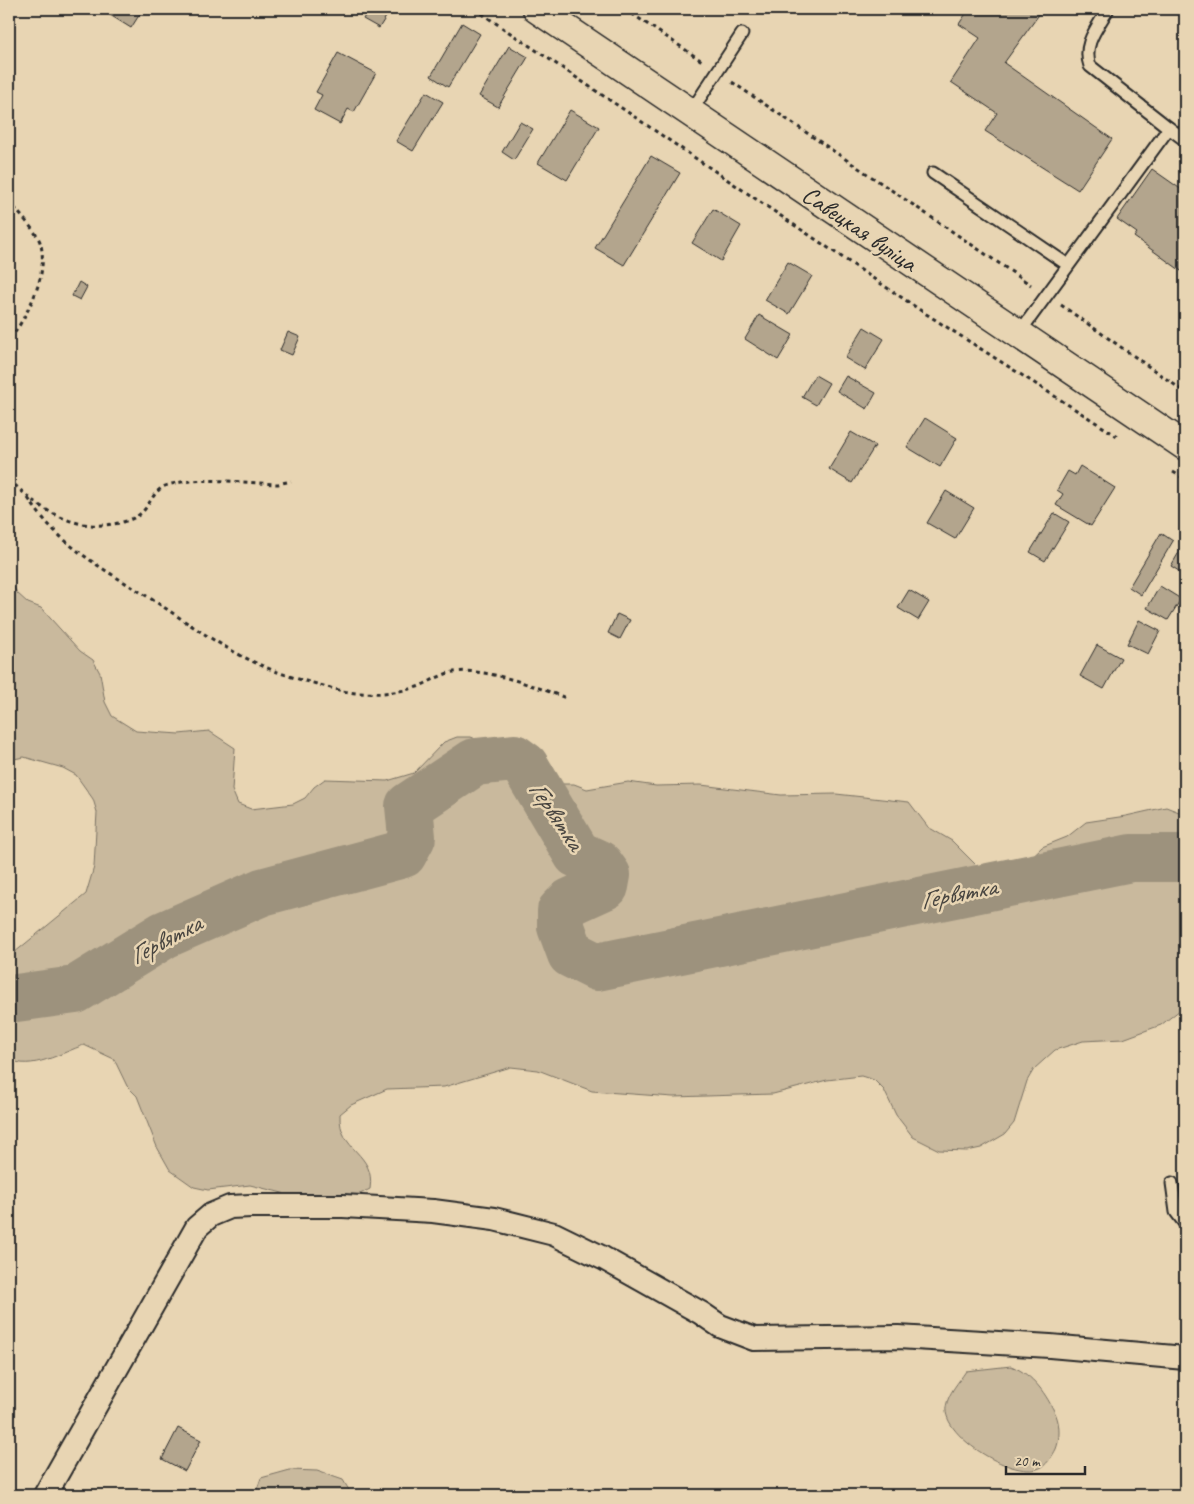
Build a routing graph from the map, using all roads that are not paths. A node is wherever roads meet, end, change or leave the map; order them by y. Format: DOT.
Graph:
graph roads {
  1 [pos="537,9"];
  2 [pos="1108,9"];
  3 [pos="742,34"];
  4 [pos="690,113"];
  5 [pos="1168,128"];
  6 [pos="1185,140"];
  7 [pos="933,173"];
  8 [pos="1068,265"];
  9 [pos="1018,335"];
  10 [pos="1185,446"];
  11 [pos="1172,1183"];
  12 [pos="1185,1224"];
  13 [pos="1185,1358"];
  14 [pos="45,1495"];
  1 -- 4 [label="main road, Савецкая вуліца"];
  2 -- 5 [label="lane"];
  3 -- 4 [label="lane"];
  4 -- 9 [label="main road, Савецкая вуліца"];
  5 -- 6 [label="lane"];
  5 -- 8 [label="lane"];
  7 -- 8 [label="lane"];
  8 -- 9 [label="lane"];
  9 -- 10 [label="main road, Савецкая вуліца"];
  11 -- 12 [label="lane"];
  13 -- 14 [label="street"];
}
